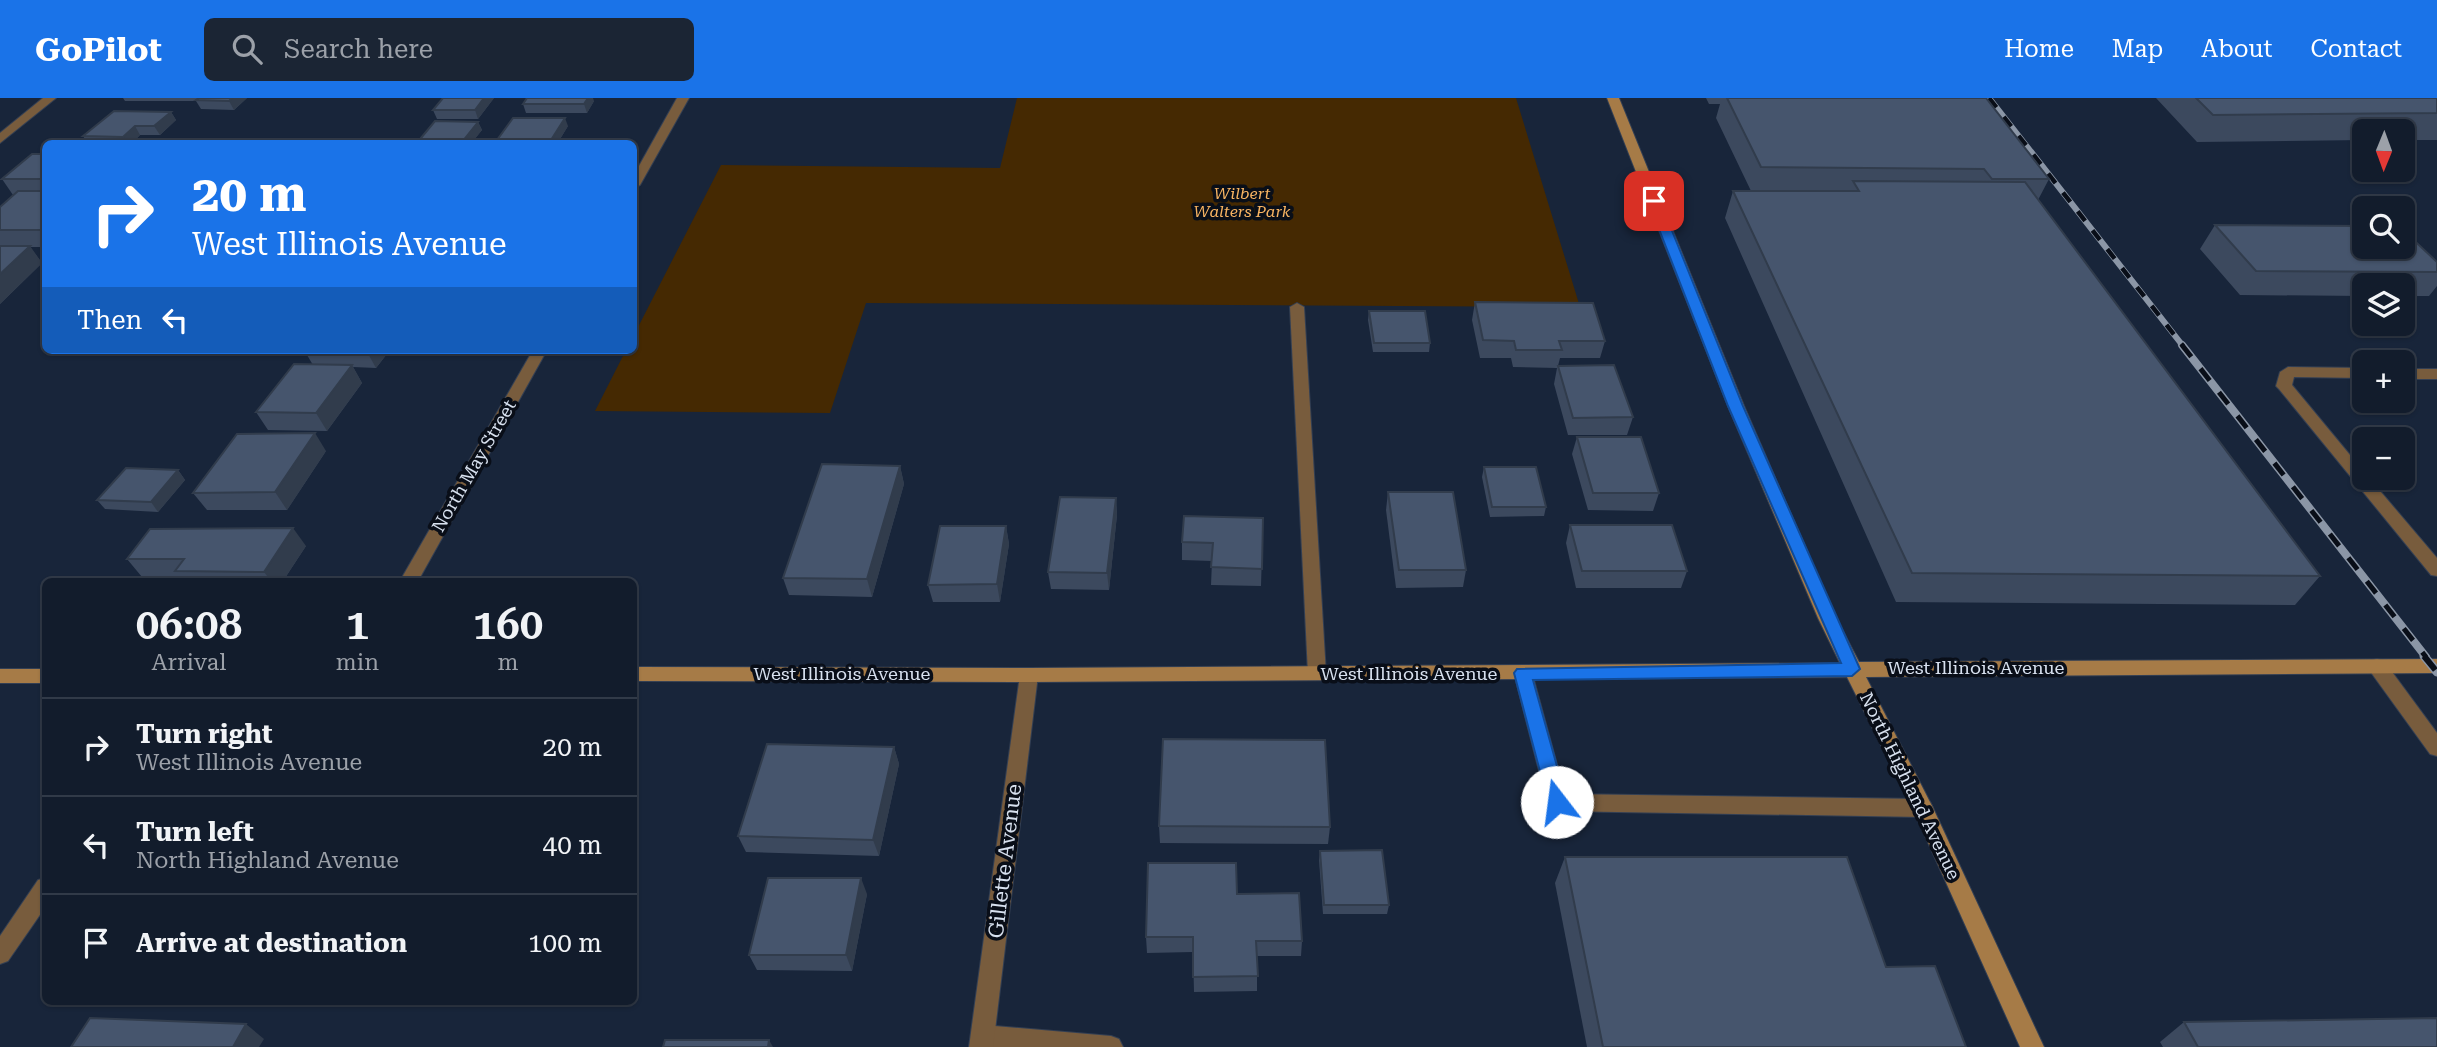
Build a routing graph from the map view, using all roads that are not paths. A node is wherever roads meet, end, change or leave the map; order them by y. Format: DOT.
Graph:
graph roads {
  1 [pos="50,98"];
  2 [pos="683,98"];
  3 [pos="1613,98"];
  4 [pos="0,139"];
  5 [pos="637,180"];
  6 [pos="1297,307"];
  7 [pos="538,354"];
  8 [pos="2352,373"];
  9 [pos="2415,374"];
  10 [pos="2437,374"];
  11 [pos="2437,570"];
  12 [pos="410,578"];
  13 [pos="2377,666"];
  14 [pos="2437,666"];
  15 [pos="1852,669"];
  16 [pos="1523,673"];
  17 [pos="637,674"];
  18 [pos="1317,674"];
  19 [pos="0,676"];
  20 [pos="42,676"];
  21 [pos="1029,676"];
  22 [pos="2437,748"];
  23 [pos="1923,808"];
  24 [pos="42,893"];
  25 [pos="0,954"];
  26 [pos="982,1042"];
  27 [pos="1111,1047"];
  28 [pos="2032,1047"];
  1 -- 4 [label="street"];
  2 -- 5 [label="street"];
  3 -- 15 [label="main road, North Highland Avenue"];
  6 -- 18 [label="street"];
  7 -- 12 [label="street, North May Street"];
  8 -- 11 [label="street"];
  9 -- 10 [label="street"];
  13 -- 14 [label="main road, West Illinois Avenue"];
  13 -- 15 [label="main road, West Illinois Avenue"];
  13 -- 22 [label="street"];
  15 -- 16 [label="main road, West Illinois Avenue"];
  15 -- 23 [label="main road, North Highland Avenue"];
  16 -- 18 [label="main road, West Illinois Avenue"];
  16 -- 23 [label="street"];
  17 -- 21 [label="main road, West Illinois Avenue"];
  18 -- 21 [label="main road, West Illinois Avenue"];
  19 -- 20 [label="main road"];
  21 -- 26 [label="street, Gillette Avenue"];
  23 -- 28 [label="main road, North Highland Avenue"];
  24 -- 25 [label="street"];
  26 -- 27 [label="street"];
}
